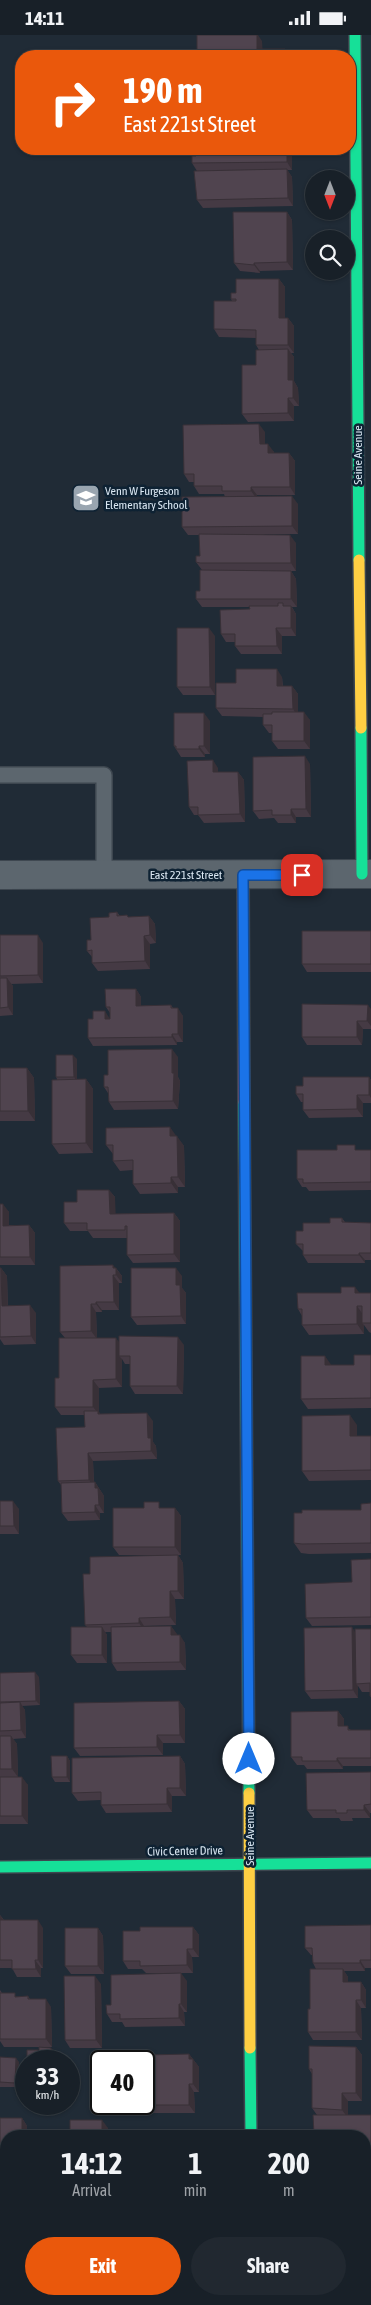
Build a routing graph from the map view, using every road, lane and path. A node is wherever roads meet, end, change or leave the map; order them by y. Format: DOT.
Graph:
graph roads {
  1 [pos="355,35"];
  2 [pos="355,50"];
  3 [pos="356,105"];
  4 [pos="0,775"];
  5 [pos="367,874"];
  6 [pos="0,875"];
  7 [pos="104,875"];
  8 [pos="243,875"];
  9 [pos="250,1863"];
  10 [pos="371,1863"];
  11 [pos="0,1867"];
  12 [pos="251,2130"];
  1 -- 2 [label="street, Seine Avenue"];
  3 -- 5 [label="street, Seine Avenue"];
  4 -- 7 [label="lane"];
  5 -- 8 [label="street, East 221st Street"];
  6 -- 7 [label="street, East 221st Street"];
  7 -- 8 [label="street, East 221st Street"];
  8 -- 9 [label="street, Seine Avenue"];
  9 -- 10 [label="street, Civic Center Drive"];
  9 -- 11 [label="street, Civic Center Drive"];
  9 -- 12 [label="street, Seine Avenue"];
}
